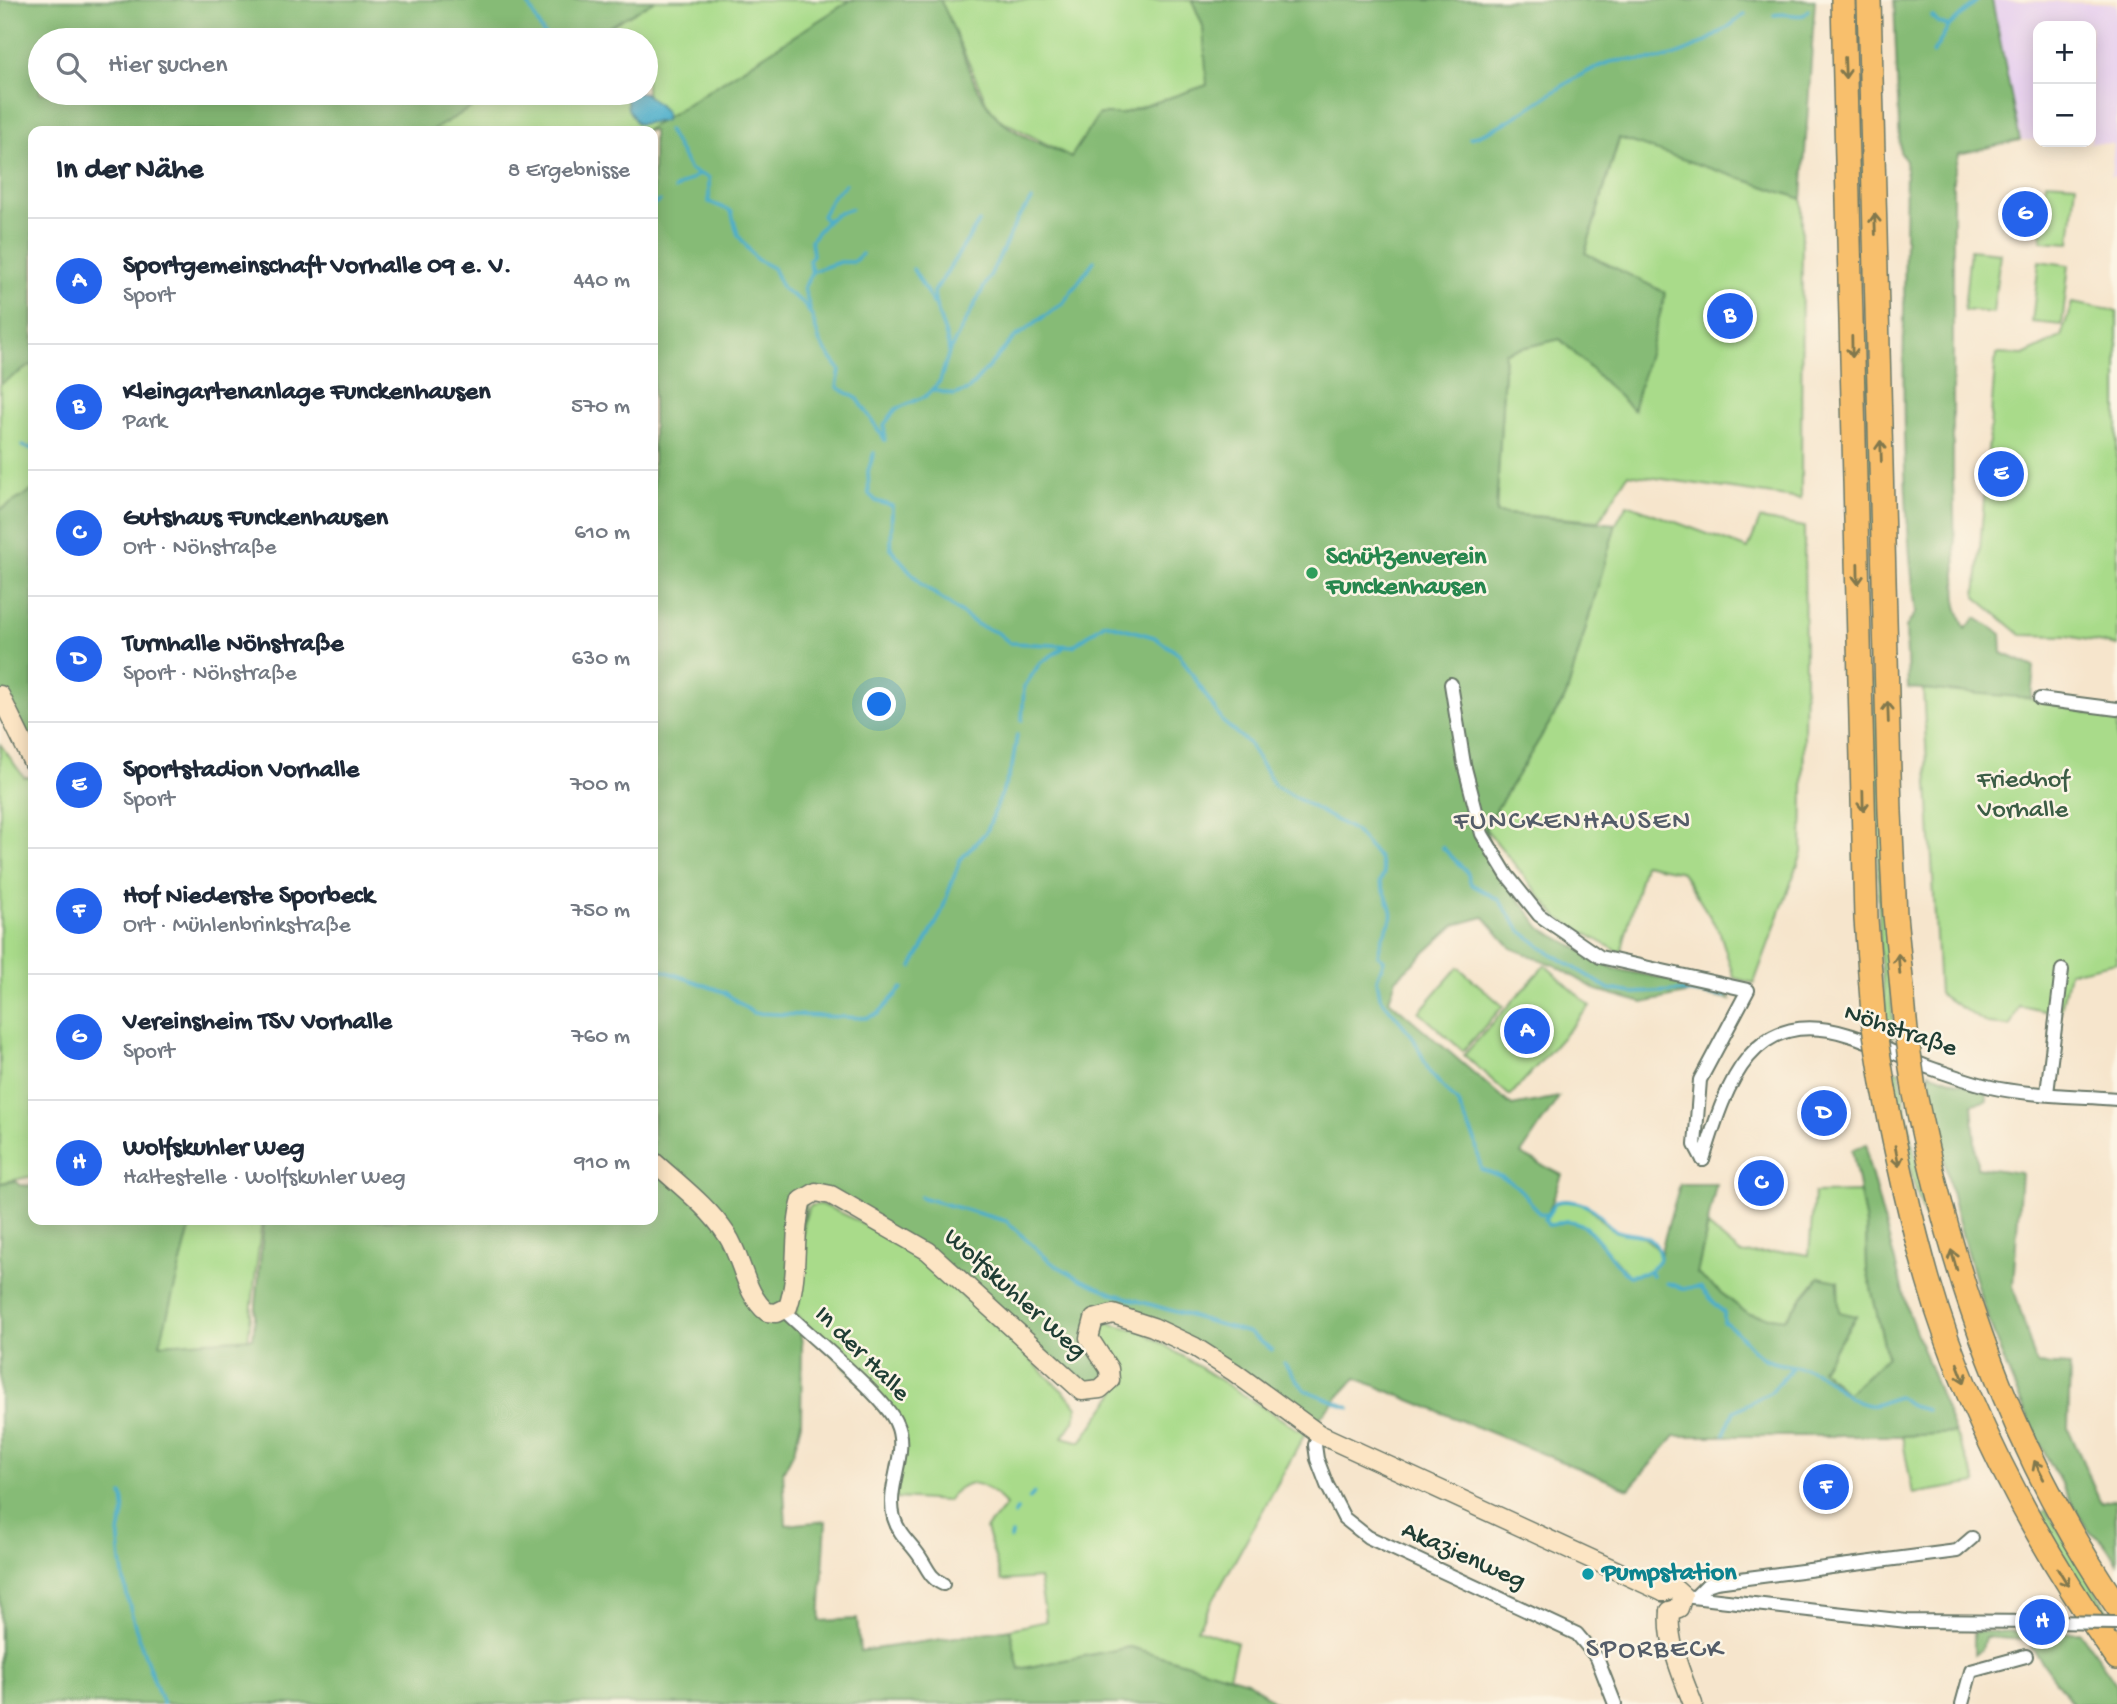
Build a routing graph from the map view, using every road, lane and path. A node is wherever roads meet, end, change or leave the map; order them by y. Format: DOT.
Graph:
graph roads {
  1 [pos="1843,0"];
  2 [pos="1869,0"];
  3 [pos="1451,684"];
  4 [pos="0,695"];
  5 [pos="2040,699"];
  6 [pos="2117,709"];
  7 [pos="28,753"];
  8 [pos="2062,970"];
  9 [pos="2047,1093"];
  10 [pos="2117,1099"];
  11 [pos="658,1166"];
  12 [pos="783,1309"];
  13 [pos="1319,1434"];
  14 [pos="1972,1538"];
  15 [pos="943,1584"];
  16 [pos="1663,1592"];
  17 [pos="1689,1596"];
  18 [pos="2117,1606"];
  19 [pos="1670,1611"];
  20 [pos="2117,1623"];
  21 [pos="2026,1656"];
  22 [pos="2117,1658"];
  23 [pos="1615,1704"];
  24 [pos="1693,1704"];
  25 [pos="1962,1704"];
  1 -- 22 [label="highway, one-way, bridge"];
  18 -- 2 [label="highway, one-way, bridge"];
  3 -- 9 [label="street, Nöhstraße"];
  4 -- 7 [label="street"];
  5 -- 6 [label="street"];
  8 -- 9 [label="street"];
  9 -- 10 [label="street, Nöhstraße"];
  11 -- 12 [label="street"];
  12 -- 13 [label="street, Wolfskuhler Weg"];
  12 -- 15 [label="street, In der Halle"];
  13 -- 16 [label="street, Wolfskuhler Weg"];
  13 -- 23 [label="street, Akazienweg"];
  14 -- 17 [label="street"];
  16 -- 17 [label="street, Wolfskuhler Weg"];
  16 -- 19 [label="street"];
  17 -- 19 [label="street"];
  17 -- 20 [label="street, Wolfskuhler Weg, bridge"];
  19 -- 24 [label="street"];
  21 -- 25 [label="street"];
}
